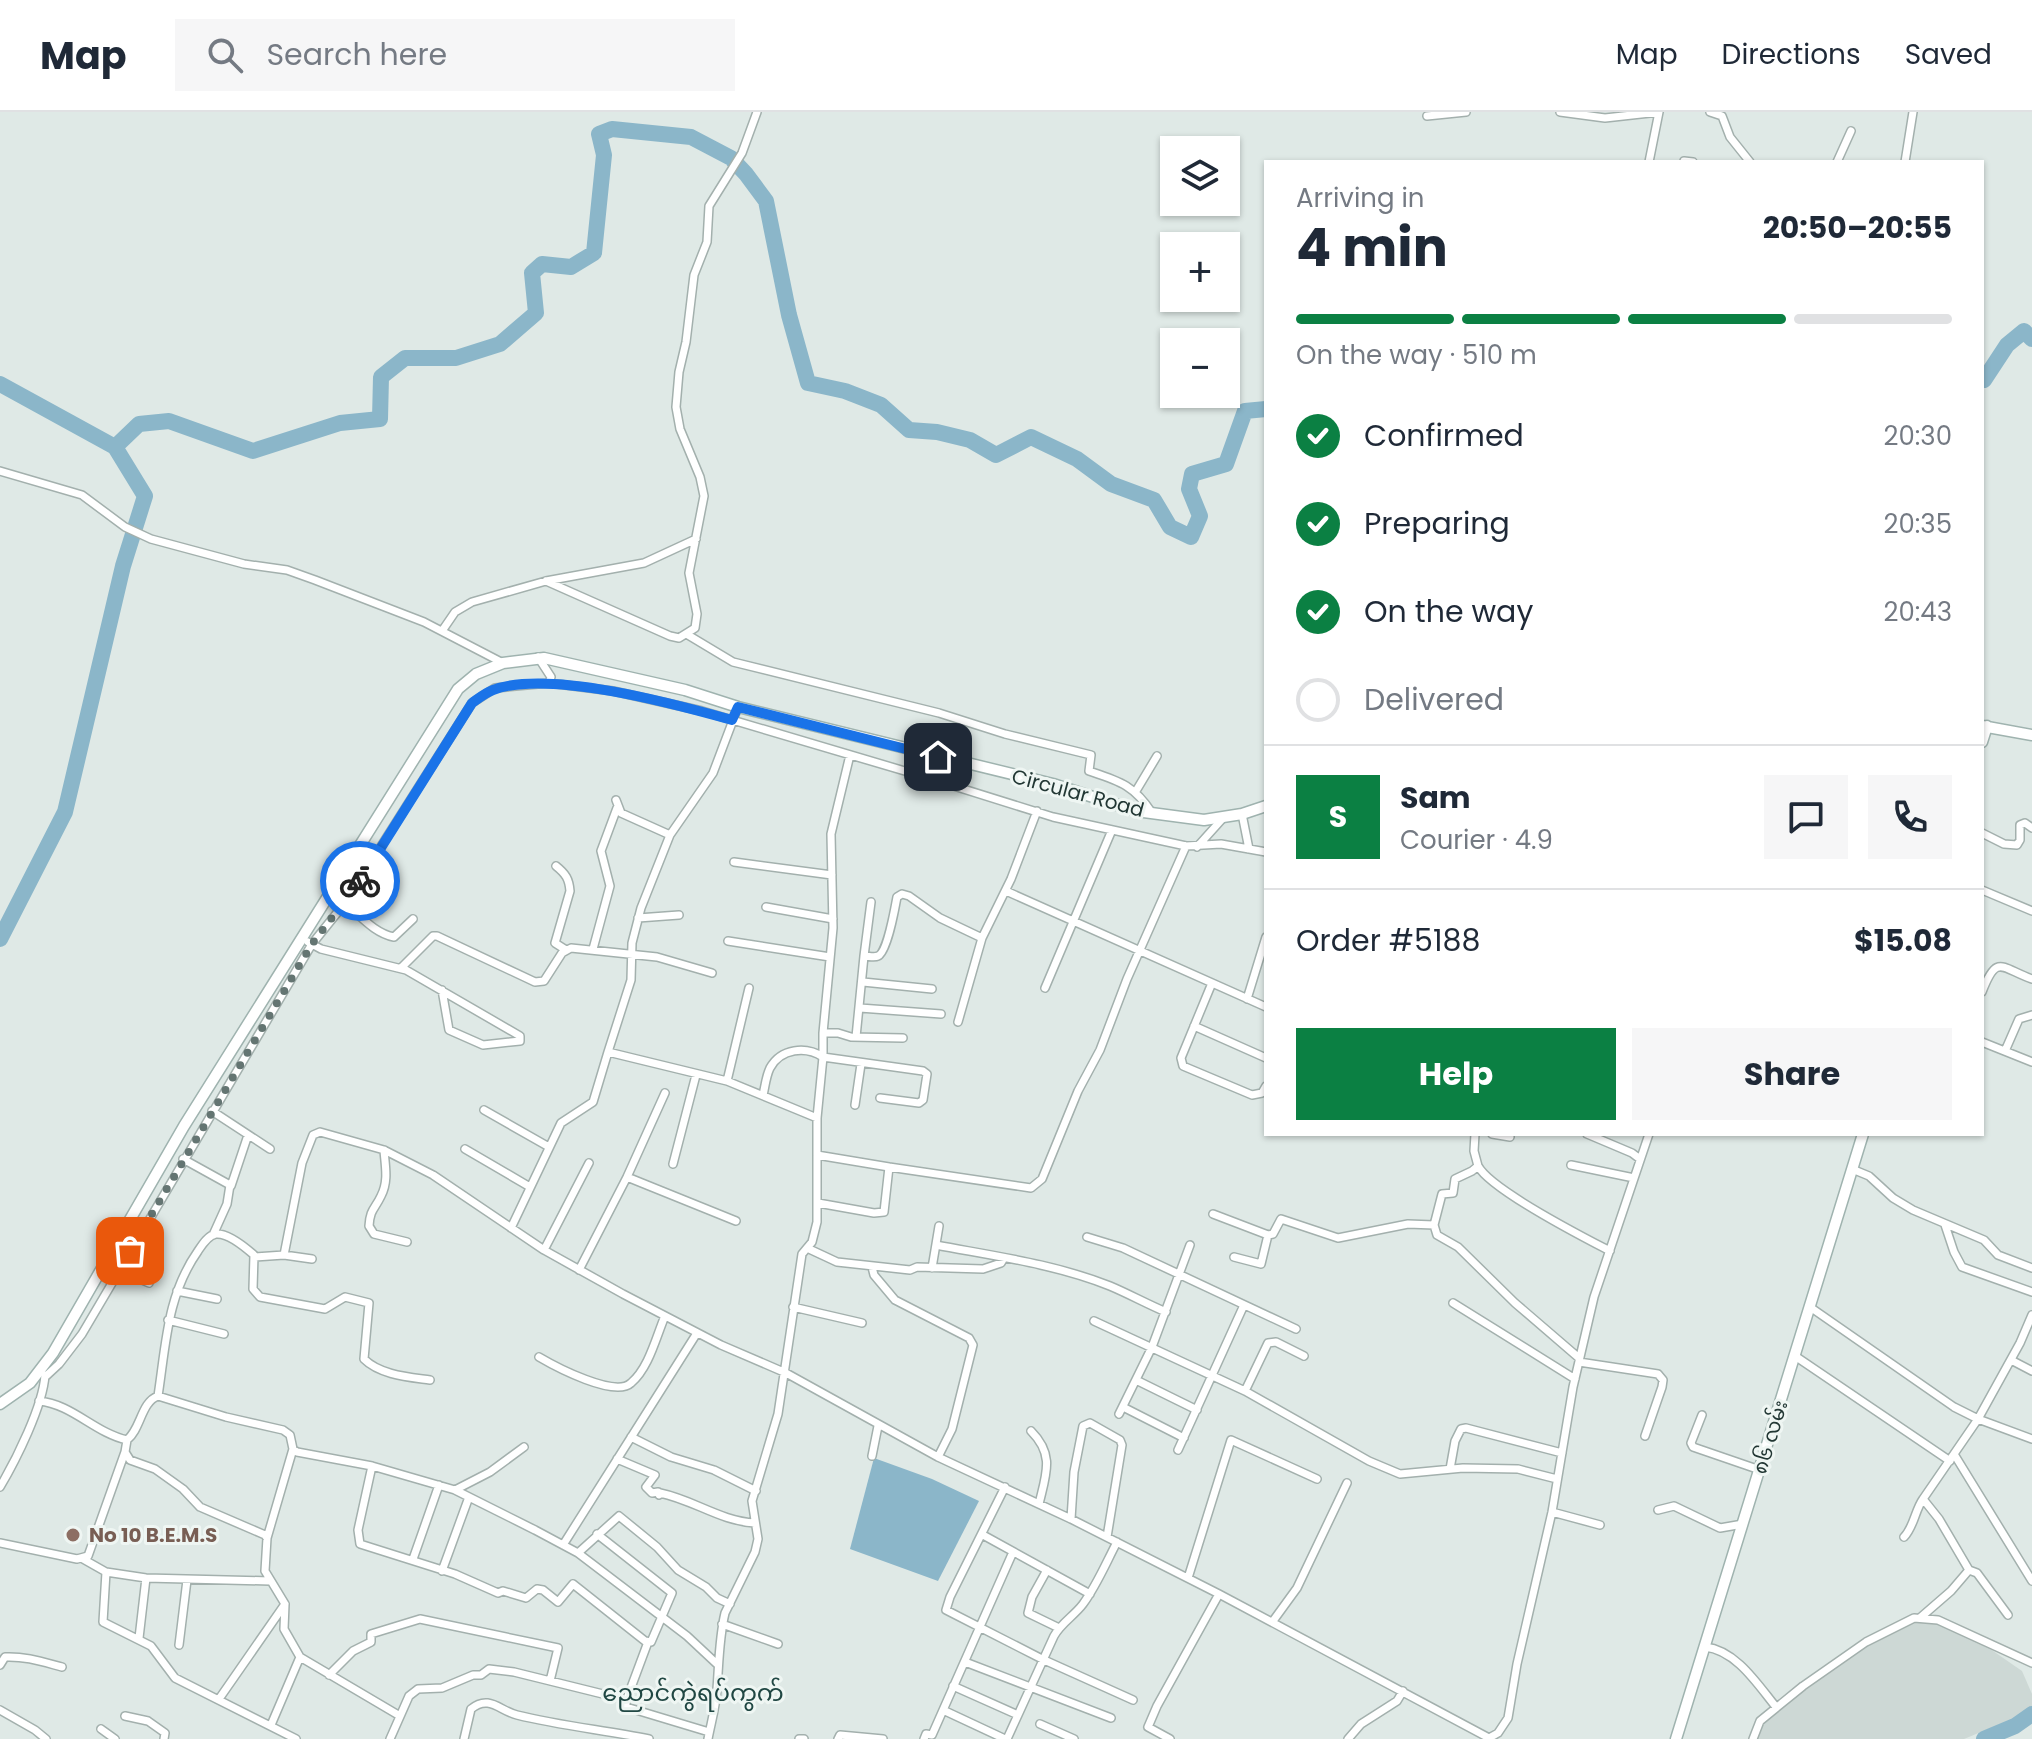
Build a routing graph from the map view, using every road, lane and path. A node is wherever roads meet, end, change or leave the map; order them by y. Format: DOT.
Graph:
graph roads {
  1 [pos="757,112"];
  2 [pos="1466,112"];
  3 [pos="1560,112"];
  4 [pos="1659,112"];
  5 [pos="1710,112"];
  6 [pos="1913,112"];
  7 [pos="1722,114"];
  8 [pos="1427,116"];
  9 [pos="1851,131"];
  10 [pos="1649,160"];
  11 [pos="1748,160"];
  12 [pos="1838,160"];
  13 [pos="1905,160"];
  14 [pos="0,471"];
  15 [pos="696,539"];
  16 [pos="546,581"];
  17 [pos="442,631"];
  18 [pos="688,635"];
  19 [pos="538,657"];
  20 [pos="503,663"];
  21 [pos="549,683"];
  22 [pos="738,707"];
  23 [pos="732,720"];
  24 [pos="1984,726"];
  25 [pos="2032,735"];
  26 [pos="850,755"];
  27 [pos="1157,756"];
  28 [pos="1136,791"];
  29 [pos="1264,807"];
  30 [pos="1037,811"];
  31 [pos="1152,813"];
  32 [pos="1242,814"];
  33 [pos="1224,817"];
  34 [pos="2032,828"];
  35 [pos="1112,830"];
  36 [pos="1984,834"];
  37 [pos="670,835"];
  38 [pos="1186,846"];
  39 [pos="1197,847"];
  40 [pos="1249,849"];
  41 [pos="1264,852"];
  42 [pos="734,862"];
  43 [pos="556,866"];
  44 [pos="832,875"];
  45 [pos="1006,891"];
  46 [pos="1984,891"];
  47 [pos="871,902"];
  48 [pos="345,903"];
  49 [pos="766,907"];
  50 [pos="2032,911"];
  51 [pos="679,915"];
  52 [pos="638,918"];
  53 [pos="413,919"];
  54 [pos="833,919"];
  55 [pos="1073,921"];
  56 [pos="982,938"];
  57 [pos="728,941"];
  58 [pos="307,942"];
  59 [pos="1264,944"];
  60 [pos="593,949"];
  61 [pos="566,950"];
  62 [pos="1140,951"];
  63 [pos="632,953"];
  64 [pos="864,956"];
  65 [pos="830,957"];
  66 [pos="401,968"];
  67 [pos="712,973"];
  68 [pos="2032,979"];
  69 [pos="863,982"];
  70 [pos="1212,983"];
  71 [pos="1984,987"];
  72 [pos="749,988"];
  73 [pos="1045,988"];
  74 [pos="932,989"];
  75 [pos="442,990"];
  76 [pos="1247,999"];
  77 [pos="1264,1006"];
  78 [pos="860,1008"];
  79 [pos="941,1014"];
  80 [pos="2032,1015"];
  81 [pos="958,1022"];
  82 [pos="1194,1026"];
  83 [pos="823,1033"];
  84 [pos="856,1037"];
  85 [pos="903,1038"];
  86 [pos="1984,1043"];
  87 [pos="2005,1051"];
  88 [pos="608,1052"];
  89 [pos="823,1057"];
  90 [pos="1264,1057"];
  91 [pos="2032,1062"];
  92 [pos="861,1064"];
  93 [pos="696,1075"];
  94 [pos="727,1081"];
  95 [pos="1264,1088"];
  96 [pos="665,1093"];
  97 [pos="763,1095"];
  98 [pos="880,1098"];
  99 [pos="855,1105"];
  100 [pos="484,1110"];
  101 [pos="212,1111"];
  102 [pos="817,1118"];
  103 [pos="248,1135"];
  104 [pos="1475,1136"];
  105 [pos="1504,1136"];
  106 [pos="1592,1136"];
  107 [pos="1648,1136"];
  108 [pos="1862,1136"];
  109 [pos="1510,1137"];
  110 [pos="549,1147"];
  111 [pos="270,1149"];
  112 [pos="465,1149"];
  113 [pos="384,1150"];
  114 [pos="817,1155"];
  115 [pos="183,1159"];
  116 [pos="1640,1159"];
  117 [pos="589,1163"];
  118 [pos="673,1164"];
  119 [pos="1571,1165"];
  120 [pos="1478,1166"];
  121 [pos="889,1167"];
  122 [pos="1852,1169"];
  123 [pos="627,1177"];
  124 [pos="1634,1178"];
  125 [pos="230,1186"];
  126 [pos="530,1187"];
  127 [pos="818,1203"];
  128 [pos="1213,1214"];
  129 [pos="736,1221"];
  130 [pos="1434,1225"];
  131 [pos="1945,1225"];
  132 [pos="939,1226"];
  133 [pos="511,1228"];
  134 [pos="213,1235"];
  135 [pos="1268,1235"];
  136 [pos="1087,1237"];
  137 [pos="407,1242"];
  138 [pos="936,1245"];
  139 [pos="1190,1245"];
  140 [pos="807,1248"];
  141 [pos="544,1250"];
  142 [pos="1610,1251"];
  143 [pos="284,1255"];
  144 [pos="255,1257"];
  145 [pos="1234,1257"];
  146 [pos="1004,1258"];
  147 [pos="312,1259"];
  148 [pos="872,1267"];
  149 [pos="932,1268"];
  150 [pos="2032,1268"];
  151 [pos="119,1270"];
  152 [pos="579,1270"];
  153 [pos="1180,1274"];
  154 [pos="149,1283"];
  155 [pos="177,1291"];
  156 [pos="2032,1292"];
  157 [pos="217,1299"];
  158 [pos="1453,1303"];
  159 [pos="1244,1305"];
  160 [pos="793,1307"];
  161 [pos="1810,1307"];
  162 [pos="1166,1312"];
  163 [pos="665,1316"];
  164 [pos="168,1320"];
  165 [pos="2031,1320"];
  166 [pos="1094,1321"];
  167 [pos="862,1323"];
  168 [pos="1296,1329"];
  169 [pos="697,1333"];
  170 [pos="224,1334"];
  171 [pos="1152,1347"];
  172 [pos="1304,1356"];
  173 [pos="1795,1356"];
  174 [pos="539,1357"];
  175 [pos="1579,1360"];
  176 [pos="2011,1360"];
  177 [pos="2032,1371"];
  178 [pos="44,1372"];
  179 [pos="786,1373"];
  180 [pos="1212,1378"];
  181 [pos="1575,1379"];
  182 [pos="430,1380"];
  183 [pos="1136,1380"];
  184 [pos="1245,1391"];
  185 [pos="158,1396"];
  186 [pos="39,1401"];
  187 [pos="0,1404"];
  188 [pos="1197,1410"];
  189 [pos="1702,1415"];
  190 [pos="1978,1419"];
  191 [pos="878,1426"];
  192 [pos="1031,1431"];
  193 [pos="1645,1436"];
  194 [pos="631,1437"];
  195 [pos="1184,1438"];
  196 [pos="2032,1439"];
  197 [pos="127,1440"];
  198 [pos="524,1447"];
  199 [pos="293,1449"];
  200 [pos="1178,1450"];
  201 [pos="125,1452"];
  202 [pos="1562,1453"];
  203 [pos="872,1456"];
  204 [pos="938,1457"];
  205 [pos="1952,1458"];
  206 [pos="617,1459"];
  207 [pos="372,1466"];
  208 [pos="1450,1469"];
  209 [pos="1760,1470"];
  210 [pos="1317,1479"];
  211 [pos="1557,1479"];
  212 [pos="1347,1483"];
  213 [pos="439,1485"];
  214 [pos="0,1487"];
  215 [pos="1005,1487"];
  216 [pos="455,1490"];
  217 [pos="756,1491"];
  218 [pos="469,1497"];
  219 [pos="1923,1499"];
  220 [pos="1039,1504"];
  221 [pos="1658,1510"];
  222 [pos="1552,1512"];
  223 [pos="1071,1519"];
  224 [pos="755,1523"];
  225 [pos="1743,1524"];
  226 [pos="1600,1525"];
  227 [pos="597,1534"];
  228 [pos="983,1535"];
  229 [pos="1107,1537"];
  230 [pos="1904,1537"];
  231 [pos="267,1538"];
  232 [pos="1117,1542"];
  233 [pos="0,1543"];
  234 [pos="563,1545"];
  235 [pos="1013,1552"];
  236 [pos="578,1553"];
  237 [pos="83,1559"];
  238 [pos="413,1559"];
  239 [pos="1047,1570"];
  240 [pos="1969,1570"];
  241 [pos="442,1571"];
  242 [pos="106,1572"];
  243 [pos="146,1578"];
  244 [pos="1188,1578"];
  245 [pos="187,1580"];
  246 [pos="270,1581"];
  247 [pos="2032,1581"];
  248 [pos="1090,1594"];
  249 [pos="1219,1594"];
  250 [pos="285,1604"];
  251 [pos="730,1604"];
  252 [pos="2008,1615"];
  253 [pos="1921,1617"];
  254 [pos="663,1619"];
  255 [pos="1273,1621"];
  256 [pos="722,1624"];
  257 [pos="980,1627"];
  258 [pos="1059,1628"];
  259 [pos="139,1638"];
  260 [pos="648,1642"];
  261 [pos="778,1644"];
  262 [pos="179,1645"];
  263 [pos="1705,1647"];
  264 [pos="300,1657"];
  265 [pos="1042,1659"];
  266 [pos="965,1662"];
  267 [pos="2032,1663"];
  268 [pos="717,1664"];
  269 [pos="0,1665"];
  270 [pos="62,1667"];
  271 [pos="329,1675"];
  272 [pos="550,1681"];
  273 [pos="953,1686"];
  274 [pos="1029,1686"];
  275 [pos="1403,1691"];
  276 [pos="219,1699"];
  277 [pos="1133,1700"];
  278 [pos="626,1701"];
  279 [pos="1776,1707"];
  280 [pos="0,1710"];
  281 [pos="943,1710"];
  282 [pos="1018,1715"];
  283 [pos="125,1716"];
  284 [pos="400,1716"];
  285 [pos="1111,1718"];
  286 [pos="1040,1724"];
  287 [pos="271,1725"];
  288 [pos="101,1729"];
  289 [pos="709,1736"];
  290 [pos="624,1737"];
  291 [pos="928,1737"];
  292 [pos="46,1739"];
  293 [pos="115,1739"];
  294 [pos="164,1739"];
  295 [pos="296,1739"];
  296 [pos="390,1739"];
  297 [pos="464,1739"];
  298 [pos="649,1739"];
  299 [pos="838,1739"];
  300 [pos="883,1739"];
  301 [pos="943,1739"];
  302 [pos="1006,1739"];
  303 [pos="1074,1739"];
  304 [pos="1170,1739"];
  305 [pos="1348,1739"];
  306 [pos="1486,1739"];
  307 [pos="1676,1739"];
  308 [pos="1753,1739"];
  1 -- 15 [label="street"];
  2 -- 8 [label="street"];
  3 -- 4 [label="street"];
  4 -- 10 [label="street"];
  5 -- 7 [label="street"];
  6 -- 13 [label="street"];
  7 -- 11 [label="street"];
  9 -- 12 [label="street"];
  14 -- 17 [label="street"];
  15 -- 16 [label="street"];
  15 -- 18 [label="street"];
  16 -- 17 [label="street"];
  16 -- 18 [label="street"];
  17 -- 20 [label="street"];
  18 -- 28 [label="street"];
  19 -- 20 [label="main road, Circular Road"];
  19 -- 21 [label="street"];
  19 -- 22 [label="main road, Circular Road"];
  20 -- 58 [label="main road, Circular Road"];
  21 -- 23 [label="street"];
  21 -- 48 [label="street"];
  22 -- 23 [label="street"];
  22 -- 31 [label="main road, Circular Road"];
  23 -- 26 [label="street"];
  23 -- 37 [label="street"];
  24 -- 25 [label="main road"];
  26 -- 30 [label="street"];
  26 -- 44 [label="street"];
  27 -- 28 [label="street"];
  28 -- 31 [label="street"];
  29 -- 32 [label="main road, Circular Road"];
  30 -- 35 [label="street"];
  30 -- 45 [label="street"];
  31 -- 33 [label="main road, Circular Road"];
  32 -- 33 [label="main road, Circular Road"];
  32 -- 40 [label="street"];
  33 -- 39 [label="street"];
  34 -- 36 [label="street"];
  35 -- 38 [label="street"];
  35 -- 55 [label="street"];
  37 -- 52 [label="street"];
  37 -- 60 [label="street"];
  38 -- 39 [label="street"];
  38 -- 62 [label="street"];
  39 -- 40 [label="street"];
  40 -- 41 [label="street"];
  42 -- 44 [label="street"];
  43 -- 61 [label="street"];
  44 -- 54 [label="street"];
  45 -- 55 [label="street"];
  45 -- 56 [label="street"];
  46 -- 50 [label="street"];
  47 -- 64 [label="street"];
  48 -- 53 [label="street"];
  48 -- 58 [label="street"];
  49 -- 54 [label="street"];
  51 -- 52 [label="street"];
  52 -- 63 [label="street"];
  54 -- 65 [label="street"];
  55 -- 62 [label="street"];
  55 -- 73 [label="street"];
  56 -- 64 [label="street"];
  56 -- 81 [label="street"];
  57 -- 65 [label="street"];
  58 -- 66 [label="street"];
  58 -- 101 [label="street"];
  58 -- 178 [label="main road, Circular Road"];
  59 -- 76 [label="street"];
  60 -- 61 [label="street"];
  60 -- 63 [label="street"];
  61 -- 66 [label="street"];
  62 -- 70 [label="street"];
  62 -- 121 [label="street"];
  63 -- 67 [label="street"];
  63 -- 88 [label="street"];
  64 -- 69 [label="street"];
  65 -- 83 [label="street"];
  66 -- 75 [label="street"];
  68 -- 71 [label="street"];
  69 -- 74 [label="street"];
  69 -- 78 [label="street"];
  70 -- 76 [label="street"];
  70 -- 82 [label="street"];
  72 -- 94 [label="street"];
  75 -- 75 [label="street"];
  76 -- 77 [label="street"];
  78 -- 79 [label="street"];
  78 -- 84 [label="street"];
  80 -- 87 [label="street"];
  82 -- 90 [label="street"];
  82 -- 95 [label="street"];
  83 -- 84 [label="street"];
  83 -- 89 [label="street"];
  84 -- 85 [label="street"];
  86 -- 87 [label="street"];
  87 -- 91 [label="street"];
  88 -- 93 [label="street"];
  88 -- 110 [label="street"];
  89 -- 92 [label="street"];
  89 -- 97 [label="street"];
  89 -- 102 [label="street"];
  92 -- 98 [label="street"];
  92 -- 99 [label="street"];
  93 -- 94 [label="street"];
  93 -- 118 [label="street"];
  94 -- 97 [label="street"];
  96 -- 123 [label="street"];
  97 -- 102 [label="street"];
  100 -- 110 [label="street"];
  101 -- 103 [label="street"];
  101 -- 115 [label="street"];
  102 -- 114 [label="street"];
  103 -- 111 [label="street"];
  103 -- 125 [label="street"];
  104 -- 120 [label="street"];
  105 -- 109 [label="street"];
  106 -- 116 [label="street"];
  107 -- 116 [label="street"];
  108 -- 122 [label="main road, ၈၆ လမ်း"];
  110 -- 126 [label="street"];
  112 -- 126 [label="street"];
  113 -- 133 [label="street"];
  113 -- 137 [label="street"];
  113 -- 143 [label="street"];
  114 -- 121 [label="street"];
  114 -- 127 [label="street"];
  115 -- 125 [label="street"];
  115 -- 151 [label="street"];
  116 -- 124 [label="street"];
  117 -- 141 [label="street"];
  119 -- 124 [label="street"];
  120 -- 130 [label="street"];
  120 -- 142 [label="street"];
  121 -- 127 [label="street"];
  122 -- 131 [label="street"];
  122 -- 161 [label="main road, ၈၆ လမ်း"];
  123 -- 129 [label="street"];
  123 -- 152 [label="street"];
  124 -- 142 [label="street"];
  125 -- 134 [label="street"];
  126 -- 133 [label="street"];
  127 -- 140 [label="street"];
  128 -- 135 [label="street"];
  130 -- 135 [label="street"];
  130 -- 175 [label="street"];
  131 -- 150 [label="street"];
  131 -- 156 [label="street"];
  132 -- 138 [label="street"];
  133 -- 141 [label="street"];
  134 -- 144 [label="street"];
  134 -- 155 [label="street"];
  135 -- 145 [label="street"];
  136 -- 153 [label="street"];
  138 -- 146 [label="street"];
  138 -- 149 [label="street"];
  139 -- 153 [label="street"];
  140 -- 148 [label="street"];
  140 -- 160 [label="street"];
  141 -- 152 [label="street"];
  142 -- 175 [label="street"];
  143 -- 144 [label="street"];
  143 -- 147 [label="street"];
  144 -- 182 [label="street"];
  146 -- 149 [label="street"];
  146 -- 162 [label="street"];
  148 -- 149 [label="street"];
  148 -- 204 [label="street"];
  151 -- 154 [label="street"];
  151 -- 178 [label="street"];
  152 -- 163 [label="street"];
  153 -- 159 [label="street"];
  153 -- 162 [label="street"];
  155 -- 157 [label="street"];
  155 -- 164 [label="street"];
  158 -- 181 [label="street"];
  159 -- 168 [label="street"];
  159 -- 180 [label="street"];
  160 -- 167 [label="street"];
  160 -- 179 [label="street"];
  161 -- 173 [label="main road, ၈၆ လမ်း"];
  161 -- 190 [label="street"];
  162 -- 171 [label="street"];
  163 -- 169 [label="street"];
  163 -- 174 [label="street"];
  164 -- 170 [label="street"];
  164 -- 185 [label="street"];
  165 -- 176 [label="street"];
  166 -- 171 [label="street"];
  169 -- 179 [label="street"];
  169 -- 194 [label="street"];
  171 -- 180 [label="street"];
  171 -- 183 [label="street"];
  172 -- 184 [label="street"];
  173 -- 205 [label="street"];
  173 -- 209 [label="main road, ၈၆ လမ်း"];
  175 -- 181 [label="street"];
  175 -- 193 [label="street"];
  176 -- 177 [label="street"];
  176 -- 190 [label="street"];
  178 -- 186 [label="street"];
  178 -- 187 [label="main road, Circular Road"];
  179 -- 191 [label="street"];
  179 -- 217 [label="street"];
  180 -- 184 [label="street"];
  180 -- 188 [label="street"];
  181 -- 202 [label="street"];
  183 -- 188 [label="street"];
  183 -- 195 [label="street"];
  184 -- 208 [label="street"];
  185 -- 197 [label="street"];
  185 -- 199 [label="street"];
  186 -- 197 [label="street"];
  186 -- 214 [label="street"];
  188 -- 195 [label="street"];
  189 -- 209 [label="street"];
  190 -- 196 [label="street"];
  190 -- 205 [label="street"];
  191 -- 203 [label="street"];
  191 -- 204 [label="street"];
  192 -- 220 [label="street"];
  194 -- 206 [label="street"];
  194 -- 217 [label="street"];
  195 -- 200 [label="street"];
  197 -- 201 [label="street"];
  198 -- 216 [label="street"];
  199 -- 207 [label="street"];
  199 -- 231 [label="street"];
  201 -- 231 [label="street"];
  201 -- 237 [label="street"];
  202 -- 208 [label="street"];
  202 -- 211 [label="street"];
  204 -- 215 [label="street"];
  205 -- 219 [label="street"];
  205 -- 247 [label="street"];
  206 -- 224 [label="street"];
  206 -- 234 [label="street"];
  207 -- 213 [label="street"];
  207 -- 238 [label="street"];
  208 -- 211 [label="street"];
  209 -- 225 [label="main road, ၈၆ လမ်း"];
  210 -- 244 [label="street"];
  211 -- 222 [label="street"];
  212 -- 255 [label="street"];
  213 -- 216 [label="street"];
  213 -- 238 [label="street"];
  215 -- 220 [label="street"];
  215 -- 228 [label="street"];
  216 -- 218 [label="street"];
  217 -- 224 [label="street"];
  218 -- 234 [label="street"];
  218 -- 241 [label="street"];
  219 -- 230 [label="street"];
  219 -- 240 [label="street"];
  220 -- 223 [label="street"];
  221 -- 225 [label="street"];
  222 -- 226 [label="street"];
  222 -- 306 [label="street"];
  223 -- 229 [label="street"];
  223 -- 229 [label="street"];
  224 -- 251 [label="street"];
  225 -- 263 [label="main road, ၈၆ လမ်း"];
  227 -- 236 [label="street"];
  227 -- 251 [label="street"];
  227 -- 254 [label="street"];
  228 -- 235 [label="street"];
  228 -- 257 [label="street"];
  229 -- 232 [label="street"];
  231 -- 246 [label="street"];
  232 -- 244 [label="street"];
  232 -- 248 [label="street"];
  233 -- 237 [label="street"];
  234 -- 236 [label="street"];
  235 -- 239 [label="street"];
  235 -- 257 [label="street"];
  236 -- 254 [label="street"];
  237 -- 242 [label="street"];
  238 -- 241 [label="street"];
  239 -- 248 [label="street"];
  239 -- 258 [label="street"];
  240 -- 252 [label="street"];
  240 -- 253 [label="street"];
  241 -- 260 [label="street"];
  242 -- 243 [label="street"];
  242 -- 259 [label="street"];
  243 -- 245 [label="street"];
  243 -- 259 [label="street"];
  244 -- 249 [label="street"];
  245 -- 246 [label="street"];
  245 -- 262 [label="street"];
  246 -- 250 [label="street"];
  248 -- 258 [label="street"];
  249 -- 255 [label="street"];
  249 -- 304 [label="street"];
  250 -- 264 [label="street"];
  250 -- 276 [label="street"];
  251 -- 256 [label="street"];
  253 -- 267 [label="street"];
  253 -- 279 [label="street"];
  254 -- 260 [label="street"];
  254 -- 268 [label="street"];
  255 -- 275 [label="street"];
  256 -- 261 [label="street"];
  256 -- 268 [label="street"];
  257 -- 265 [label="street"];
  257 -- 266 [label="street"];
  258 -- 265 [label="street"];
  259 -- 276 [label="street"];
  260 -- 278 [label="street"];
  263 -- 279 [label="street"];
  263 -- 307 [label="main road, ၈၆ လမ်း"];
  264 -- 271 [label="street"];
  264 -- 287 [label="street"];
  265 -- 274 [label="street"];
  265 -- 277 [label="street"];
  266 -- 273 [label="street"];
  266 -- 274 [label="street"];
  268 -- 289 [label="street"];
  269 -- 270 [label="street"];
  271 -- 272 [label="street"];
  271 -- 284 [label="street"];
  272 -- 278 [label="street"];
  272 -- 284 [label="street"];
  273 -- 281 [label="street"];
  273 -- 282 [label="street"];
  274 -- 282 [label="street"];
  274 -- 285 [label="street"];
  275 -- 305 [label="street"];
  275 -- 306 [label="street"];
  276 -- 287 [label="street"];
  278 -- 289 [label="street"];
  279 -- 308 [label="street"];
  280 -- 292 [label="street"];
  281 -- 291 [label="street"];
  281 -- 302 [label="street"];
  282 -- 302 [label="street"];
  283 -- 294 [label="street"];
  284 -- 296 [label="street"];
  286 -- 303 [label="street"];
  287 -- 295 [label="street"];
  288 -- 293 [label="street"];
  290 -- 297 [label="street"];
  290 -- 298 [label="street"];
  291 -- 301 [label="street"];
  299 -- 300 [label="street"];
}
